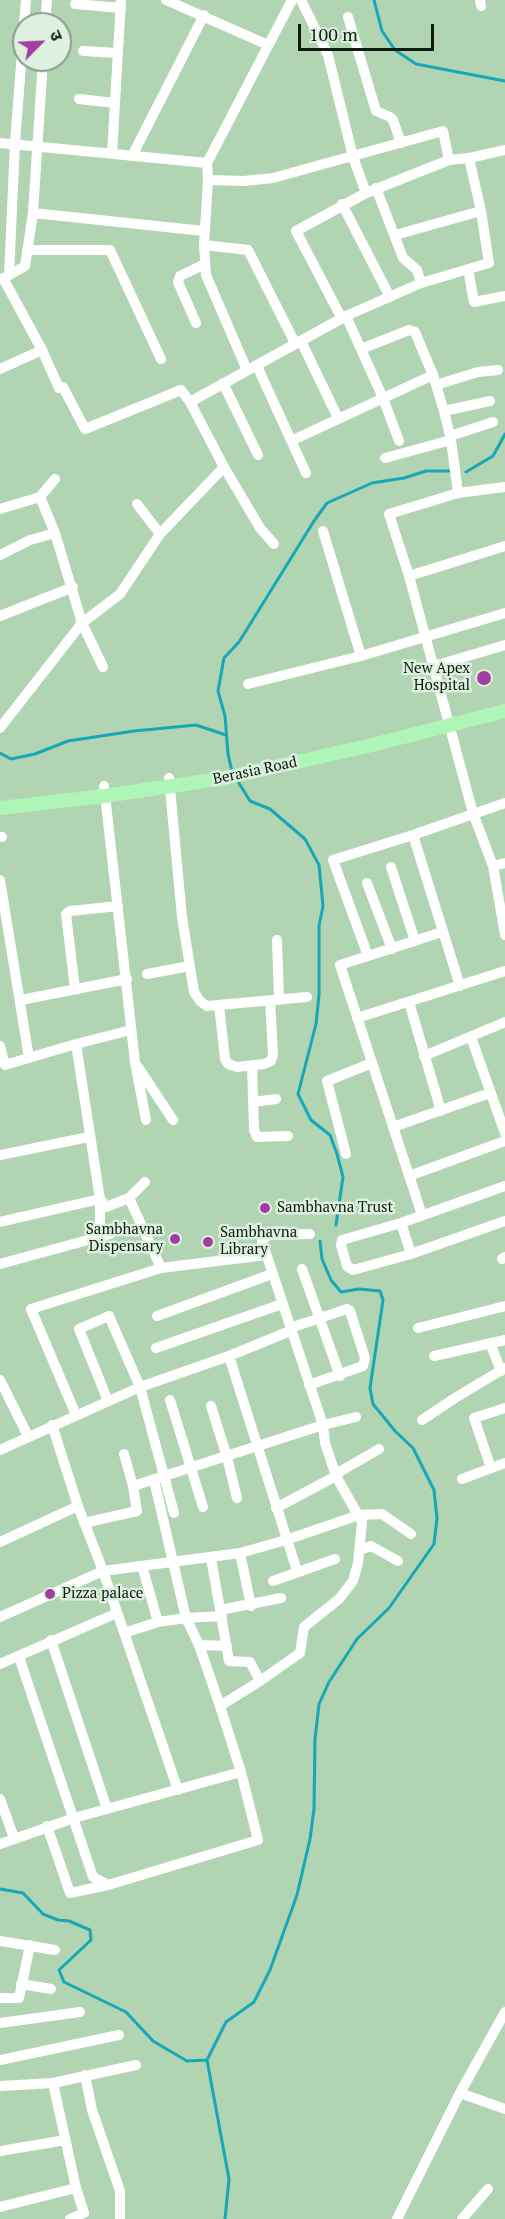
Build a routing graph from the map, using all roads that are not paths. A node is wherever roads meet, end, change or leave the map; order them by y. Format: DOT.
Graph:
graph roads {
  1 [pos="166,0"];
  2 [pos="292,0"];
  3 [pos="301,0"];
  4 [pos="75,4"];
  5 [pos="121,4"];
  6 [pos="204,15"];
  7 [pos="348,17"];
  8 [pos="268,45"];
  9 [pos="83,51"];
  10 [pos="118,53"];
  11 [pos="20,72"];
  12 [pos="42,72"];
  13 [pos="79,99"];
  14 [pos="115,103"];
  15 [pos="0,143"];
  16 [pos="15,143"];
  17 [pos="401,143"];
  18 [pos="37,147"];
  19 [pos="505,150"];
  20 [pos="112,154"];
  21 [pos="132,156"];
  22 [pos="353,157"];
  23 [pos="469,158"];
  24 [pos="449,160"];
  25 [pos="207,163"];
  26 [pos="208,180"];
  27 [pos="371,191"];
  28 [pos="342,204"];
  29 [pos="481,211"];
  30 [pos="33,213"];
  31 [pos="204,231"];
  32 [pos="395,235"];
  33 [pos="204,245"];
  34 [pos="27,250"];
  35 [pos="205,264"];
  36 [pos="468,269"];
  37 [pos="4,278"];
  38 [pos="421,283"];
  39 [pos="505,296"];
  40 [pos="390,297"];
  41 [pos="344,318"];
  42 [pos="196,323"];
  43 [pos="298,342"];
  44 [pos="361,349"];
  45 [pos="42,350"];
  46 [pos="161,359"];
  47 [pos="252,368"];
  48 [pos="0,369"];
  49 [pos="498,370"];
  50 [pos="434,380"];
  51 [pos="223,383"];
  52 [pos="383,398"];
  53 [pos="490,401"];
  54 [pos="190,402"];
  55 [pos="444,411"];
  56 [pos="338,418"];
  57 [pos="493,422"];
  58 [pos="450,438"];
  59 [pos="293,440"];
  60 [pos="399,441"];
  61 [pos="258,455"];
  62 [pos="385,458"];
  63 [pos="224,468"];
  64 [pos="306,473"];
  65 [pos="56,479"];
  66 [pos="505,487"];
  67 [pos="458,493"];
  68 [pos="40,497"];
  69 [pos="137,504"];
  70 [pos="0,508"];
  71 [pos="323,531"];
  72 [pos="55,533"];
  73 [pos="160,534"];
  74 [pos="274,544"];
  75 [pos="505,546"];
  76 [pos="0,555"];
  77 [pos="409,576"];
  78 [pos="73,587"];
  79 [pos="505,613"];
  80 [pos="0,616"];
  81 [pos="82,623"];
  82 [pos="426,637"];
  83 [pos="505,645"];
  84 [pos="361,656"];
  85 [pos="434,666"];
  86 [pos="103,667"];
  87 [pos="248,684"];
  88 [pos="505,702"];
  89 [pos="505,711"];
  90 [pos="449,722"];
  91 [pos="0,728"];
  92 [pos="170,782"];
  93 [pos="105,791"];
  94 [pos="0,799"];
  95 [pos="505,803"];
  96 [pos="0,808"];
  97 [pos="473,813"];
  98 [pos="413,835"];
  99 [pos="505,863"];
  100 [pos="493,866"];
  101 [pos="391,867"];
  102 [pos="0,880"];
  103 [pos="368,883"];
  104 [pos="118,906"];
  105 [pos="442,932"];
  106 [pos="505,935"];
  107 [pos="277,940"];
  108 [pos="415,941"];
  109 [pos="392,948"];
  110 [pos="368,956"];
  111 [pos="190,966"];
  112 [pos="505,971"];
  113 [pos="147,974"];
  114 [pos="127,979"];
  115 [pos="460,986"];
  116 [pos="75,989"];
  117 [pos="307,997"];
  118 [pos="21,1000"];
  119 [pos="274,1000"];
  120 [pos="409,1002"];
  121 [pos="219,1005"];
  122 [pos="357,1018"];
  123 [pos="505,1022"];
  124 [pos="131,1030"];
  125 [pos="471,1037"];
  126 [pos="76,1044"];
  127 [pos="0,1046"];
  128 [pos="424,1056"];
  129 [pos="28,1058"];
  130 [pos="135,1062"];
  131 [pos="372,1063"];
  132 [pos="252,1065"];
  133 [pos="490,1093"];
  134 [pos="276,1099"];
  135 [pos="253,1102"];
  136 [pos="441,1111"];
  137 [pos="146,1120"];
  138 [pos="173,1120"];
  139 [pos="393,1127"];
  140 [pos="505,1132"];
  141 [pos="288,1136"];
  142 [pos="89,1137"];
  143 [pos="505,1141"];
  144 [pos="346,1154"];
  145 [pos="0,1155"];
  146 [pos="409,1176"];
  147 [pos="145,1182"];
  148 [pos="505,1186"];
  149 [pos="129,1198"];
  150 [pos="100,1199"];
  151 [pos="422,1215"];
  152 [pos="505,1221"];
  153 [pos="0,1222"];
  154 [pos="401,1223"];
  155 [pos="310,1234"];
  156 [pos="411,1254"];
  157 [pos="266,1255"];
  158 [pos="0,1264"];
  159 [pos="161,1268"];
  160 [pos="302,1269"];
  161 [pos="272,1274"];
  162 [pos="282,1304"];
  163 [pos="505,1306"];
  164 [pos="157,1316"];
  165 [pos="320,1318"];
  166 [pos="418,1328"];
  167 [pos="290,1330"];
  168 [pos="505,1340"];
  169 [pos="490,1343"];
  170 [pos="156,1348"];
  171 [pos="229,1356"];
  172 [pos="434,1356"];
  173 [pos="503,1370"];
  174 [pos="340,1376"];
  175 [pos="1,1385"];
  176 [pos="309,1385"];
  177 [pos="140,1387"];
  178 [pos="170,1400"];
  179 [pos="108,1401"];
  180 [pos="211,1406"];
  181 [pos="504,1410"];
  182 [pos="76,1415"];
  183 [pos="356,1417"];
  184 [pos="422,1420"];
  185 [pos="52,1425"];
  186 [pos="323,1425"];
  187 [pos="28,1436"];
  188 [pos="259,1446"];
  189 [pos="379,1449"];
  190 [pos="0,1450"];
  191 [pos="124,1454"];
  192 [pos="227,1457"];
  193 [pos="505,1463"];
  194 [pos="191,1468"];
  195 [pos="491,1468"];
  196 [pos="336,1476"];
  197 [pos="159,1478"];
  198 [pos="462,1479"];
  199 [pos="133,1486"];
  200 [pos="237,1498"];
  201 [pos="78,1506"];
  202 [pos="204,1507"];
  203 [pos="276,1508"];
  204 [pos="174,1513"];
  205 [pos="359,1515"];
  206 [pos="84,1523"];
  207 [pos="411,1534"];
  208 [pos="286,1540"];
  209 [pos="0,1542"];
  210 [pos="359,1550"];
  211 [pos="240,1553"];
  212 [pos="211,1558"];
  213 [pos="335,1559"];
  214 [pos="174,1561"];
  215 [pos="398,1561"];
  216 [pos="142,1566"];
  217 [pos="104,1571"];
  218 [pos="297,1571"];
  219 [pos="273,1581"];
  220 [pos="281,1598"];
  221 [pos="251,1606"];
  222 [pos="117,1613"];
  223 [pos="221,1613"];
  224 [pos="0,1617"];
  225 [pos="186,1618"];
  226 [pos="158,1622"];
  227 [pos="124,1633"];
  228 [pos="51,1640"];
  229 [pos="199,1645"];
  230 [pos="227,1646"];
  231 [pos="19,1657"];
  232 [pos="0,1664"];
  233 [pos="260,1682"];
  234 [pos="220,1706"];
  235 [pos="241,1772"];
  236 [pos="178,1790"];
  237 [pos="0,1799"];
  238 [pos="107,1809"];
  239 [pos="74,1818"];
  240 [pos="47,1827"];
  241 [pos="14,1838"];
  242 [pos="0,1844"];
  243 [pos="108,1885"];
  244 [pos="0,1941"];
  245 [pos="30,1945"];
  246 [pos="55,1950"];
  247 [pos="21,1984"];
  248 [pos="51,1989"];
  249 [pos="0,1998"];
  250 [pos="80,2012"];
  251 [pos="505,2012"];
  252 [pos="0,2023"];
  253 [pos="118,2035"];
  254 [pos="0,2060"];
  255 [pos="136,2065"];
  256 [pos="85,2075"];
  257 [pos="53,2083"];
  258 [pos="0,2086"];
  259 [pos="460,2092"];
  260 [pos="505,2109"];
  261 [pos="66,2140"];
  262 [pos="0,2151"];
  263 [pos="76,2188"];
  264 [pos="488,2189"];
  265 [pos="0,2206"];
  266 [pos="70,2219"];
  267 [pos="120,2219"];
  268 [pos="397,2219"];
  269 [pos="462,2219"];
  1 -- 6 [label="street"];
  2 -- 8 [label="street"];
  3 -- 22 [label="street"];
  4 -- 5 [label="street"];
  5 -- 10 [label="street"];
  6 -- 8 [label="street"];
  6 -- 21 [label="street"];
  7 -- 17 [label="street"];
  8 -- 25 [label="street"];
  9 -- 10 [label="street"];
  10 -- 14 [label="street"];
  11 -- 16 [label="street"];
  12 -- 18 [label="street"];
  13 -- 14 [label="street"];
  14 -- 20 [label="street"];
  15 -- 16 [label="street"];
  16 -- 18 [label="street"];
  16 -- 37 [label="street"];
  17 -- 22 [label="street"];
  17 -- 24 [label="street"];
  18 -- 20 [label="street"];
  18 -- 30 [label="street"];
  19 -- 23 [label="street"];
  20 -- 21 [label="street"];
  21 -- 25 [label="street"];
  22 -- 26 [label="street"];
  22 -- 27 [label="street"];
  23 -- 24 [label="street"];
  23 -- 29 [label="street"];
  24 -- 27 [label="street"];
  25 -- 26 [label="street"];
  26 -- 31 [label="street"];
  27 -- 28 [label="street"];
  27 -- 32 [label="street"];
  28 -- 40 [label="street"];
  28 -- 41 [label="street"];
  29 -- 32 [label="street"];
  29 -- 36 [label="street"];
  30 -- 31 [label="street"];
  30 -- 34 [label="street"];
  31 -- 33 [label="street"];
  32 -- 38 [label="street"];
  33 -- 35 [label="street"];
  33 -- 43 [label="street"];
  34 -- 37 [label="street"];
  34 -- 46 [label="street"];
  35 -- 42 [label="street"];
  35 -- 47 [label="street"];
  36 -- 38 [label="street"];
  36 -- 39 [label="street"];
  37 -- 45 [label="street"];
  38 -- 40 [label="street"];
  40 -- 41 [label="street"];
  41 -- 43 [label="street"];
  41 -- 44 [label="street"];
  43 -- 47 [label="street"];
  43 -- 56 [label="street"];
  44 -- 50 [label="street"];
  44 -- 52 [label="street"];
  45 -- 48 [label="street"];
  45 -- 54 [label="street"];
  47 -- 51 [label="street"];
  47 -- 59 [label="street"];
  49 -- 50 [label="street"];
  50 -- 52 [label="street"];
  50 -- 55 [label="street"];
  51 -- 54 [label="street"];
  51 -- 61 [label="street"];
  52 -- 56 [label="street"];
  52 -- 60 [label="street"];
  53 -- 55 [label="street"];
  54 -- 63 [label="street"];
  55 -- 58 [label="street"];
  56 -- 59 [label="street"];
  57 -- 58 [label="street"];
  58 -- 62 [label="street"];
  58 -- 67 [label="street"];
  59 -- 64 [label="street"];
  63 -- 73 [label="street"];
  63 -- 74 [label="street"];
  65 -- 68 [label="street"];
  66 -- 67 [label="street"];
  67 -- 77 [label="street"];
  68 -- 70 [label="street"];
  68 -- 72 [label="street"];
  69 -- 73 [label="street"];
  71 -- 84 [label="street"];
  72 -- 76 [label="street"];
  72 -- 78 [label="street"];
  73 -- 81 [label="street"];
  75 -- 77 [label="street"];
  77 -- 82 [label="street"];
  78 -- 80 [label="street"];
  78 -- 81 [label="street"];
  79 -- 82 [label="street"];
  81 -- 86 [label="street"];
  81 -- 91 [label="street"];
  82 -- 84 [label="street"];
  82 -- 85 [label="street"];
  83 -- 85 [label="street"];
  84 -- 87 [label="street"];
  85 -- 90 [label="street"];
  88 -- 90 [label="main road, Berasia Road"];
  89 -- 90 [label="main road, Berasia Road"];
  90 -- 92 [label="main road, Berasia Road"];
  90 -- 97 [label="street"];
  92 -- 93 [label="main road, Berasia Road"];
  92 -- 111 [label="street"];
  93 -- 94 [label="main road, Berasia Road"];
  93 -- 96 [label="main road, Berasia Road"];
  93 -- 104 [label="street"];
  95 -- 97 [label="street"];
  97 -- 98 [label="street"];
  97 -- 100 [label="street"];
  98 -- 105 [label="street"];
  98 -- 110 [label="street"];
  99 -- 100 [label="street"];
  100 -- 106 [label="street"];
  101 -- 108 [label="street"];
  102 -- 118 [label="street"];
  103 -- 109 [label="street"];
  104 -- 114 [label="street"];
  104 -- 116 [label="street"];
  105 -- 108 [label="street"];
  105 -- 115 [label="street"];
  107 -- 119 [label="street"];
  108 -- 109 [label="street"];
  109 -- 110 [label="street"];
  110 -- 122 [label="street"];
  111 -- 113 [label="street"];
  111 -- 121 [label="street"];
  112 -- 115 [label="street"];
  114 -- 116 [label="street"];
  114 -- 124 [label="street"];
  115 -- 120 [label="street"];
  116 -- 118 [label="street"];
  117 -- 119 [label="street"];
  118 -- 129 [label="street"];
  119 -- 121 [label="street"];
  119 -- 132 [label="street"];
  120 -- 122 [label="street"];
  120 -- 128 [label="street"];
  121 -- 132 [label="street"];
  122 -- 131 [label="street"];
  123 -- 125 [label="street"];
  124 -- 126 [label="street"];
  124 -- 130 [label="street"];
  125 -- 128 [label="street"];
  125 -- 133 [label="street"];
  126 -- 129 [label="street"];
  126 -- 142 [label="street"];
  127 -- 129 [label="street"];
  128 -- 136 [label="street"];
  130 -- 137 [label="street"];
  130 -- 138 [label="street"];
  131 -- 139 [label="street"];
  131 -- 144 [label="street"];
  132 -- 135 [label="street"];
  133 -- 136 [label="street"];
  133 -- 140 [label="street"];
  134 -- 135 [label="street"];
  135 -- 141 [label="street"];
  136 -- 139 [label="street"];
  139 -- 146 [label="street"];
  142 -- 145 [label="street"];
  142 -- 150 [label="street"];
  143 -- 146 [label="street"];
  146 -- 151 [label="street"];
  147 -- 149 [label="street"];
  148 -- 151 [label="street"];
  149 -- 150 [label="street"];
  149 -- 159 [label="street"];
  150 -- 153 [label="street"];
  150 -- 158 [label="street"];
  151 -- 154 [label="street"];
  152 -- 156 [label="street"];
  154 -- 156 [label="street"];
  154 -- 156 [label="street"];
  155 -- 157 [label="street"];
  157 -- 159 [label="street"];
  157 -- 161 [label="street"];
  159 -- 182 [label="street"];
  160 -- 165 [label="street"];
  161 -- 162 [label="street"];
  161 -- 164 [label="street"];
  162 -- 167 [label="street"];
  162 -- 170 [label="street"];
  163 -- 166 [label="street"];
  165 -- 167 [label="street"];
  165 -- 174 [label="street"];
  165 -- 174 [label="street"];
  167 -- 171 [label="street"];
  167 -- 176 [label="street"];
  168 -- 169 [label="street"];
  169 -- 172 [label="street"];
  169 -- 173 [label="street"];
  171 -- 177 [label="street"];
  171 -- 188 [label="street"];
  173 -- 184 [label="street"];
  174 -- 176 [label="street"];
  175 -- 187 [label="street"];
  176 -- 186 [label="street"];
  177 -- 179 [label="street"];
  177 -- 179 [label="street"];
  177 -- 197 [label="street"];
  178 -- 194 [label="street"];
  179 -- 182 [label="street"];
  180 -- 192 [label="street"];
  181 -- 195 [label="street"];
  182 -- 185 [label="street"];
  183 -- 186 [label="street"];
  185 -- 187 [label="street"];
  185 -- 201 [label="street"];
  186 -- 188 [label="street"];
  186 -- 196 [label="street"];
  187 -- 190 [label="street"];
  188 -- 192 [label="street"];
  188 -- 203 [label="street"];
  189 -- 196 [label="street"];
  191 -- 199 [label="street"];
  192 -- 194 [label="street"];
  192 -- 200 [label="street"];
  193 -- 195 [label="street"];
  194 -- 197 [label="street"];
  194 -- 202 [label="street"];
  195 -- 198 [label="street"];
  196 -- 203 [label="street"];
  196 -- 205 [label="street"];
  197 -- 199 [label="street"];
  197 -- 204 [label="street"];
  197 -- 214 [label="street"];
  199 -- 206 [label="street"];
  201 -- 206 [label="street"];
  201 -- 209 [label="street"];
  203 -- 208 [label="street"];
  205 -- 207 [label="street"];
  205 -- 208 [label="street"];
  205 -- 210 [label="street"];
  206 -- 217 [label="street"];
  208 -- 211 [label="street"];
  208 -- 218 [label="street"];
  210 -- 215 [label="street"];
  210 -- 233 [label="street"];
  211 -- 212 [label="street"];
  211 -- 221 [label="street"];
  212 -- 214 [label="street"];
  212 -- 223 [label="street"];
  213 -- 218 [label="street"];
  214 -- 216 [label="street"];
  214 -- 225 [label="street"];
  216 -- 217 [label="street"];
  216 -- 226 [label="street"];
  217 -- 222 [label="street"];
  217 -- 224 [label="street"];
  218 -- 219 [label="street"];
  220 -- 221 [label="street"];
  221 -- 223 [label="street"];
  222 -- 227 [label="street"];
  222 -- 228 [label="street"];
  223 -- 225 [label="street"];
  223 -- 230 [label="street"];
  225 -- 226 [label="street"];
  225 -- 229 [label="street"];
  226 -- 227 [label="street"];
  227 -- 236 [label="street"];
  228 -- 231 [label="street"];
  228 -- 238 [label="street"];
  229 -- 230 [label="street"];
  229 -- 234 [label="street"];
  230 -- 233 [label="street"];
  231 -- 232 [label="street"];
  231 -- 239 [label="street"];
  233 -- 234 [label="street"];
  234 -- 235 [label="street"];
  235 -- 236 [label="street"];
  235 -- 243 [label="street"];
  236 -- 238 [label="street"];
  237 -- 241 [label="street"];
  238 -- 239 [label="street"];
  239 -- 240 [label="street"];
  239 -- 243 [label="street"];
  240 -- 241 [label="street"];
  240 -- 243 [label="street"];
  241 -- 242 [label="street"];
  244 -- 245 [label="street"];
  245 -- 246 [label="street"];
  245 -- 247 [label="street"];
  247 -- 248 [label="street"];
  247 -- 249 [label="street"];
  250 -- 252 [label="street"];
  251 -- 259 [label="street"];
  253 -- 254 [label="street"];
  255 -- 256 [label="street"];
  256 -- 257 [label="street"];
  256 -- 267 [label="street"];
  257 -- 258 [label="street"];
  257 -- 261 [label="street"];
  259 -- 260 [label="street"];
  259 -- 268 [label="street"];
  261 -- 262 [label="street"];
  261 -- 263 [label="street"];
  263 -- 265 [label="street"];
  263 -- 266 [label="street"];
  264 -- 269 [label="street"];
}
